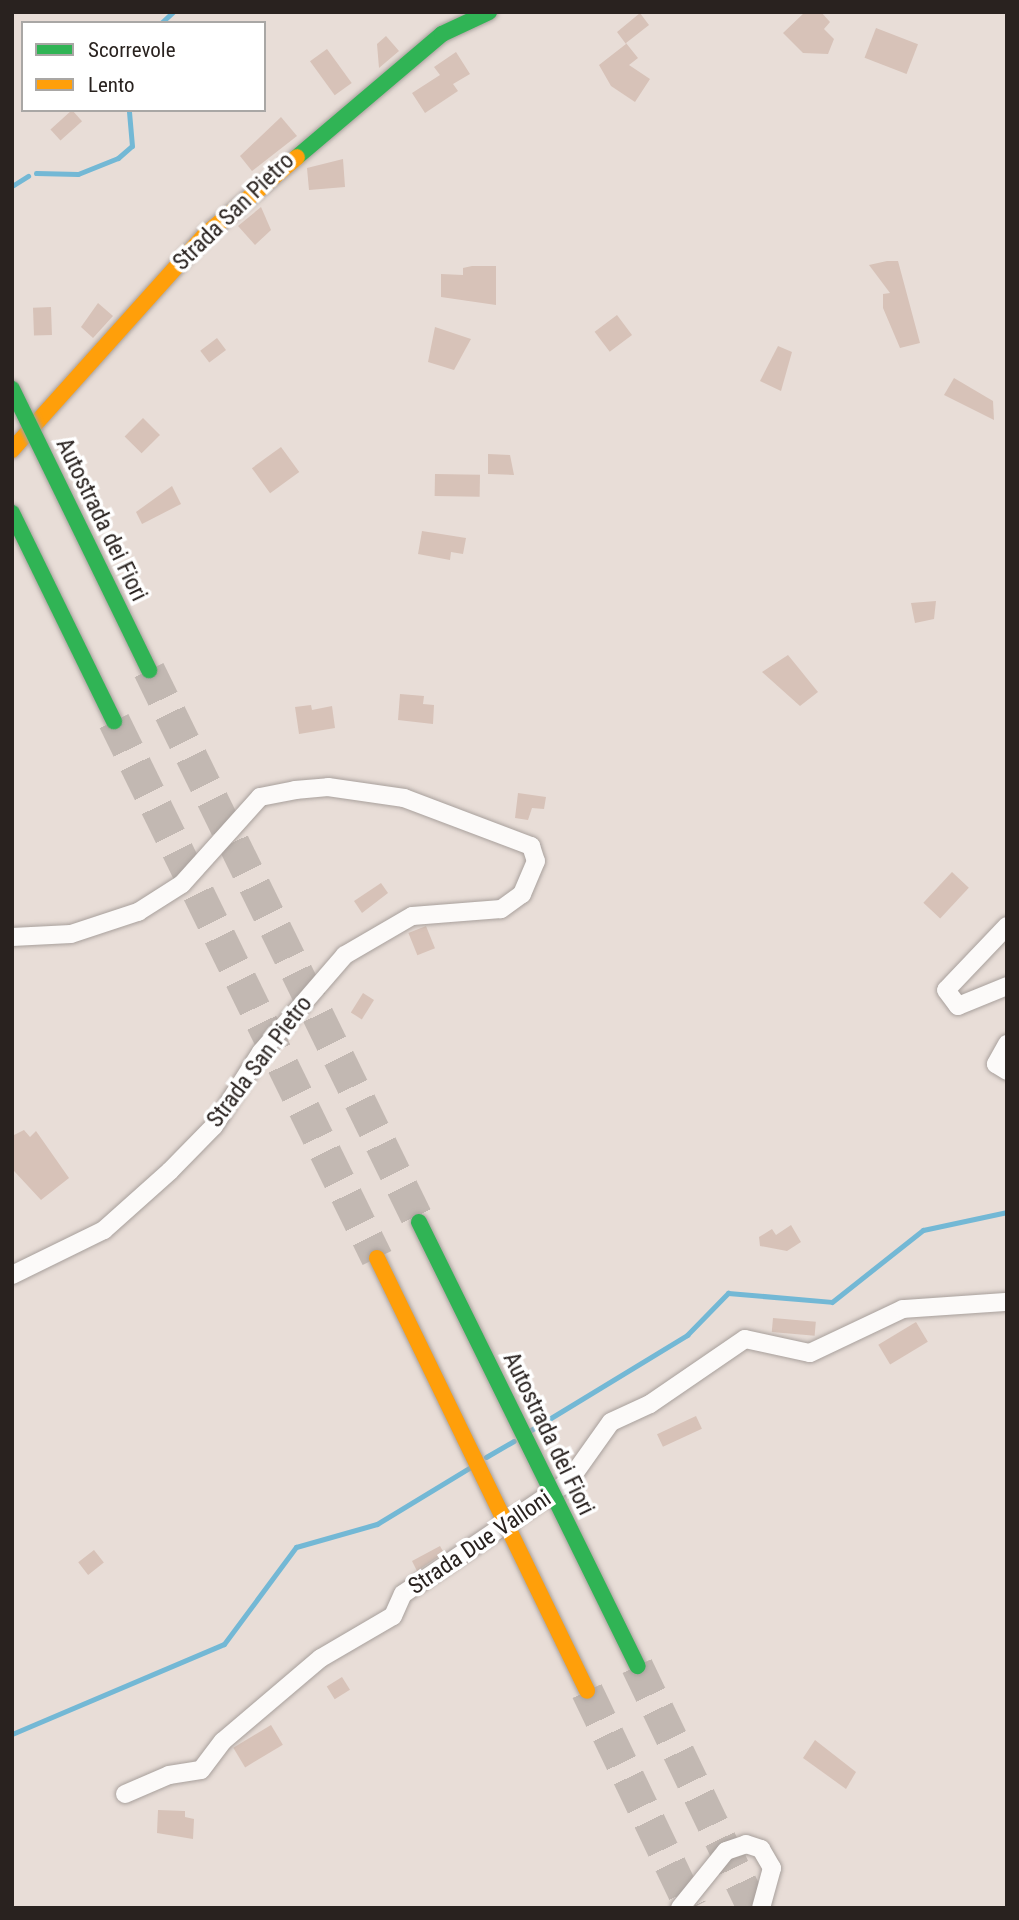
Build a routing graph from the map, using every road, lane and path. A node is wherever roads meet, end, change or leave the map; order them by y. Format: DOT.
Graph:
graph roads {
  1 [pos="489,12"];
  2 [pos="12,389"];
  3 [pos="12,450"];
  4 [pos="12,513"];
  5 [pos="149,670"];
  6 [pos="114,721"];
  7 [pos="1007,926"];
  8 [pos="12,937"];
  9 [pos="1007,985"];
  10 [pos="1007,1044"];
  11 [pos="1007,1072"];
  12 [pos="419,1222"];
  13 [pos="377,1258"];
  14 [pos="12,1275"];
  15 [pos="1007,1302"];
  16 [pos="637,1666"];
  17 [pos="587,1691"];
  18 [pos="125,1794"];
  19 [pos="680,1908"];
  20 [pos="761,1908"];
  1 -- 3 [label="main road, Strada San Pietro"];
  2 -- 5 [label="main road, Autostrada dei Fiori, bridge"];
  4 -- 6 [label="main road"];
  7 -- 9 [label="street"];
  8 -- 14 [label="street, Strada San Pietro"];
  10 -- 11 [label="street"];
  12 -- 16 [label="main road, Autostrada dei Fiori, bridge"];
  13 -- 17 [label="main road, bridge"];
  15 -- 18 [label="street, Strada Due Valloni"];
  19 -- 20 [label="street"];
}
